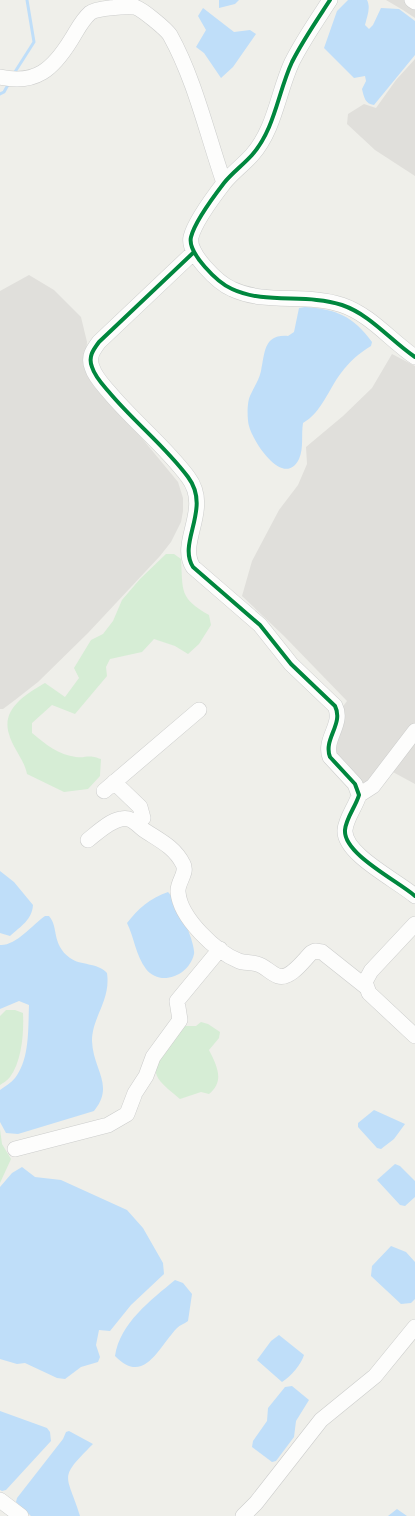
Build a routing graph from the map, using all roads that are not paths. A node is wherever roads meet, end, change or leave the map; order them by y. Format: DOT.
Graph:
graph roads {
  1 [pos="330,0"];
  2 [pos="412,0"];
  3 [pos="415,2"];
  4 [pos="134,4"];
  5 [pos="0,77"];
  6 [pos="224,183"];
  7 [pos="194,252"];
  8 [pos="415,357"];
  9 [pos="199,710"];
  10 [pos="415,731"];
  11 [pos="359,795"];
  12 [pos="138,824"];
  13 [pos="88,840"];
  14 [pos="415,896"];
  15 [pos="415,924"];
  16 [pos="220,949"];
  17 [pos="366,987"];
  18 [pos="415,1036"];
  19 [pos="15,1149"];
  20 [pos="415,1327"];
  21 [pos="0,1500"];
  22 [pos="21,1516"];
  23 [pos="243,1516"];
  1 -- 6 [label="street"];
  2 -- 3 [label="street"];
  4 -- 5 [label="street"];
  4 -- 6 [label="street"];
  6 -- 7 [label="street"];
  7 -- 8 [label="street"];
  7 -- 11 [label="street"];
  9 -- 12 [label="street"];
  10 -- 11 [label="street"];
  11 -- 14 [label="street"];
  12 -- 13 [label="street"];
  12 -- 16 [label="street"];
  15 -- 17 [label="street"];
  16 -- 17 [label="street"];
  16 -- 19 [label="street"];
  17 -- 18 [label="street"];
  20 -- 23 [label="street"];
  21 -- 22 [label="street"];
}
